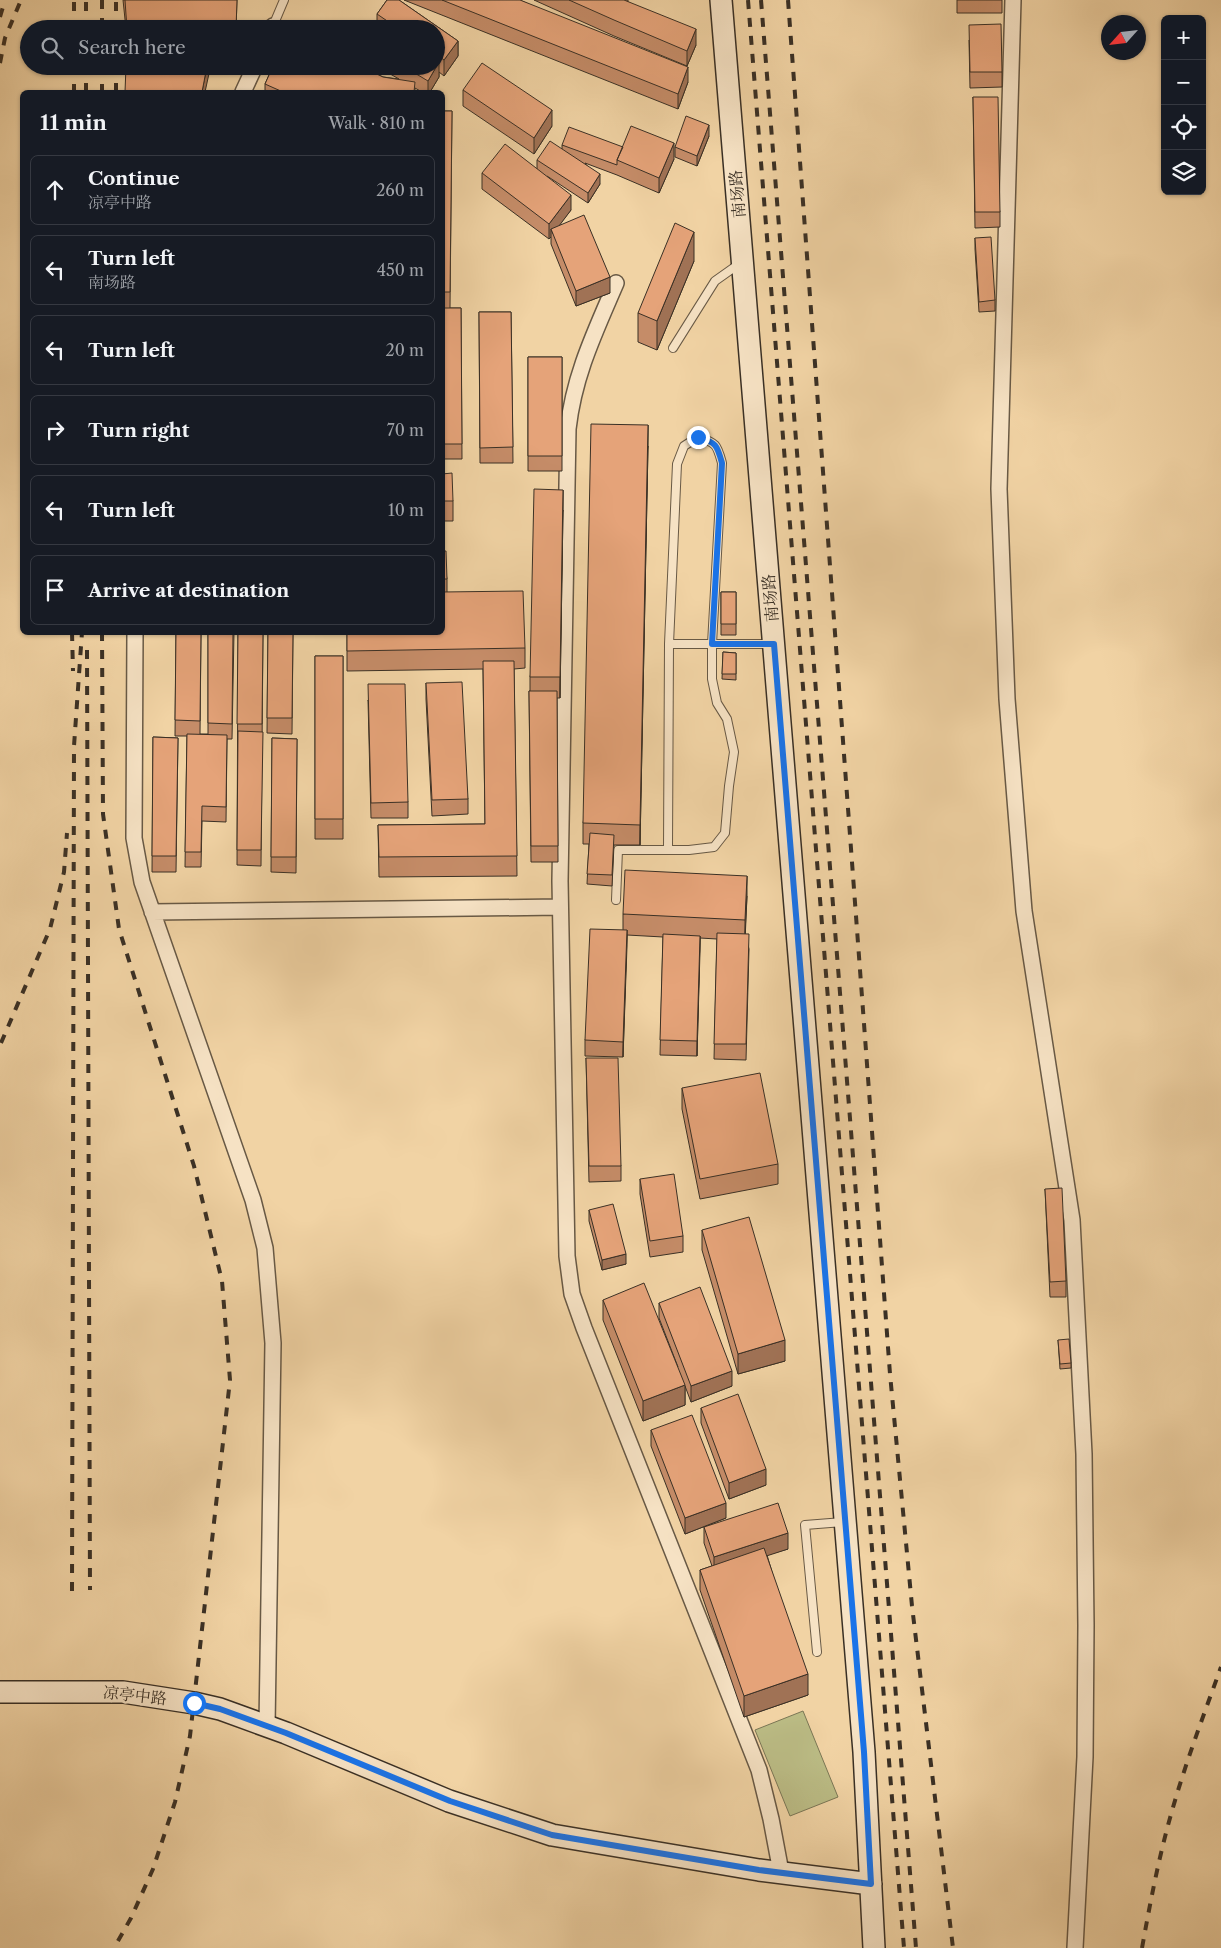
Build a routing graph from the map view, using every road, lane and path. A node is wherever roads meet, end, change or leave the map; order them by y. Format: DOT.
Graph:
graph roads {
  1 [pos="284,0"];
  2 [pos="720,0"];
  3 [pos="1013,0"];
  4 [pos="278,20"];
  5 [pos="251,75"];
  6 [pos="244,90"];
  7 [pos="742,262"];
  8 [pos="616,283"];
  9 [pos="673,348"];
  10 [pos="135,635"];
  11 [pos="669,644"];
  12 [pos="712,644"];
  13 [pos="774,644"];
  14 [pos="668,849"];
  15 [pos="616,900"];
  16 [pos="560,906"];
  17 [pos="152,912"];
  18 [pos="845,1522"];
  19 [pos="817,1652"];
  20 [pos="0,1692"];
  21 [pos="267,1726"];
  22 [pos="781,1872"];
  23 [pos="871,1884"];
  24 [pos="874,1948"];
  25 [pos="1075,1948"];
  1 -- 4 [label="lane"];
  2 -- 7 [label="street, 南场路"];
  3 -- 25 [label="street"];
  5 -- 6 [label="street"];
  7 -- 9 [label="lane"];
  7 -- 13 [label="street, 南场路"];
  8 -- 16 [label="street"];
  10 -- 17 [label="street"];
  11 -- 12 [label="lane"];
  11 -- 12 [label="lane"];
  11 -- 14 [label="lane"];
  12 -- 13 [label="lane"];
  12 -- 14 [label="lane"];
  13 -- 18 [label="street, 南场路"];
  14 -- 15 [label="lane"];
  16 -- 17 [label="street"];
  16 -- 22 [label="street"];
  17 -- 21 [label="street"];
  18 -- 19 [label="lane"];
  18 -- 23 [label="street, 南场路"];
  20 -- 21 [label="street, 凉亭中路"];
  21 -- 22 [label="street, 凉亭中路"];
  22 -- 23 [label="street, 凉亭中路"];
  23 -- 24 [label="street, 南场路"];
}
